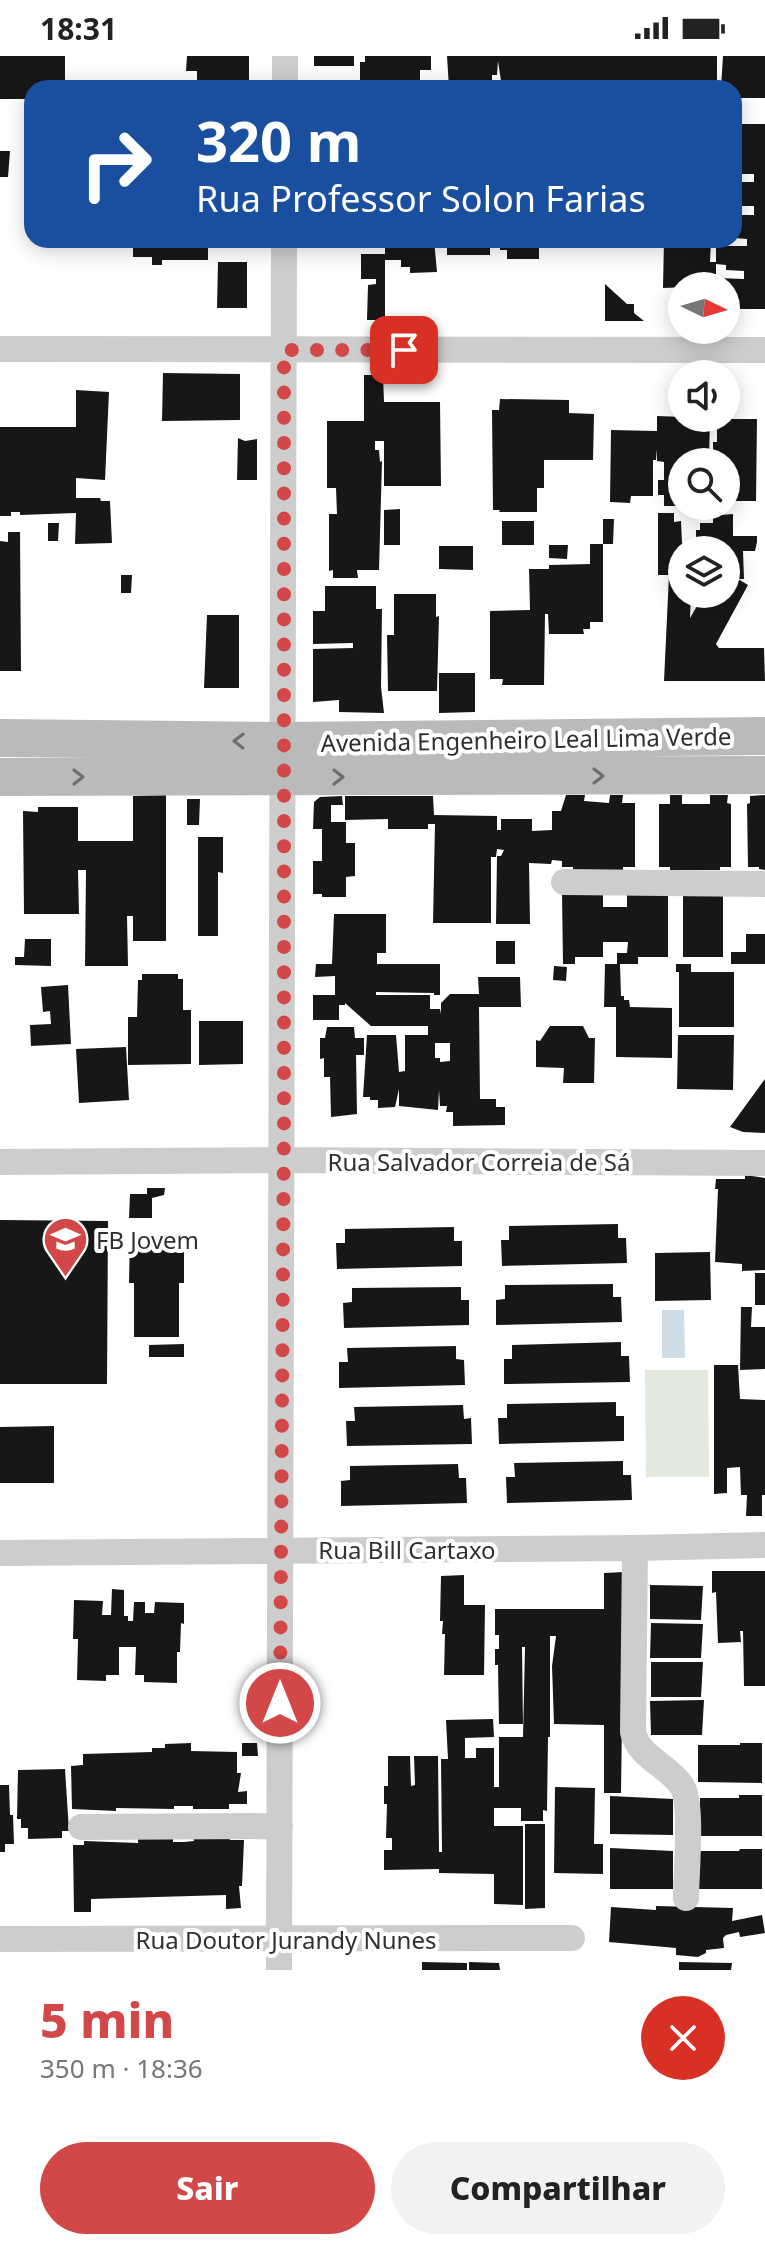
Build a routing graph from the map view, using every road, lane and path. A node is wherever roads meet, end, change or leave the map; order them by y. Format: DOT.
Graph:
graph roads {
  1 [pos="285,56"];
  2 [pos="285,80"];
  3 [pos="284,248"];
  4 [pos="0,349"];
  5 [pos="284,350"];
  6 [pos="765,350"];
  7 [pos="765,736"];
  8 [pos="0,738"];
  9 [pos="284,759"];
  10 [pos="765,775"];
  11 [pos="0,777"];
  12 [pos="564,882"];
  13 [pos="765,884"];
  14 [pos="283,1160"];
  15 [pos="0,1162"];
  16 [pos="765,1163"];
  17 [pos="765,1545"];
  18 [pos="635,1548"];
  19 [pos="280,1549"];
  20 [pos="0,1553"];
  21 [pos="280,1826"];
  22 [pos="81,1827"];
  23 [pos="686,1898"];
  24 [pos="572,1938"];
  25 [pos="0,1939"];
  26 [pos="279,1940"];
  27 [pos="279,1970"];
  1 -- 2 [label="street"];
  3 -- 5 [label="street"];
  4 -- 5 [label="street"];
  5 -- 6 [label="street"];
  5 -- 9 [label="street"];
  7 -- 9 [label="main road, Avenida Engenheiro Leal Lima Verde"];
  9 -- 8 [label="main road, Avenida Engenheiro Leal Lima Verde, one-way"];
  9 -- 10 [label="main road, Avenida Engenheiro Leal Lima Verde, one-way"];
  11 -- 9 [label="main road, Avenida Engenheiro Leal Lima Verde, one-way"];
  9 -- 14 [label="street"];
  12 -- 13 [label="street"];
  14 -- 15 [label="street, Rua Salvador Correia de Sá"];
  14 -- 16 [label="street, Rua Salvador Correia de Sá"];
  14 -- 19 [label="street"];
  17 -- 18 [label="street, Rua Bill Cartaxo"];
  18 -- 19 [label="street, Rua Bill Cartaxo"];
  18 -- 23 [label="street"];
  19 -- 20 [label="street, Rua Bill Cartaxo"];
  19 -- 21 [label="street"];
  21 -- 22 [label="street"];
  21 -- 26 [label="street"];
  24 -- 26 [label="street, Rua Doutor Jurandy Nunes"];
  25 -- 26 [label="street, Rua Doutor Jurandy Nunes"];
  26 -- 27 [label="street"];
}
